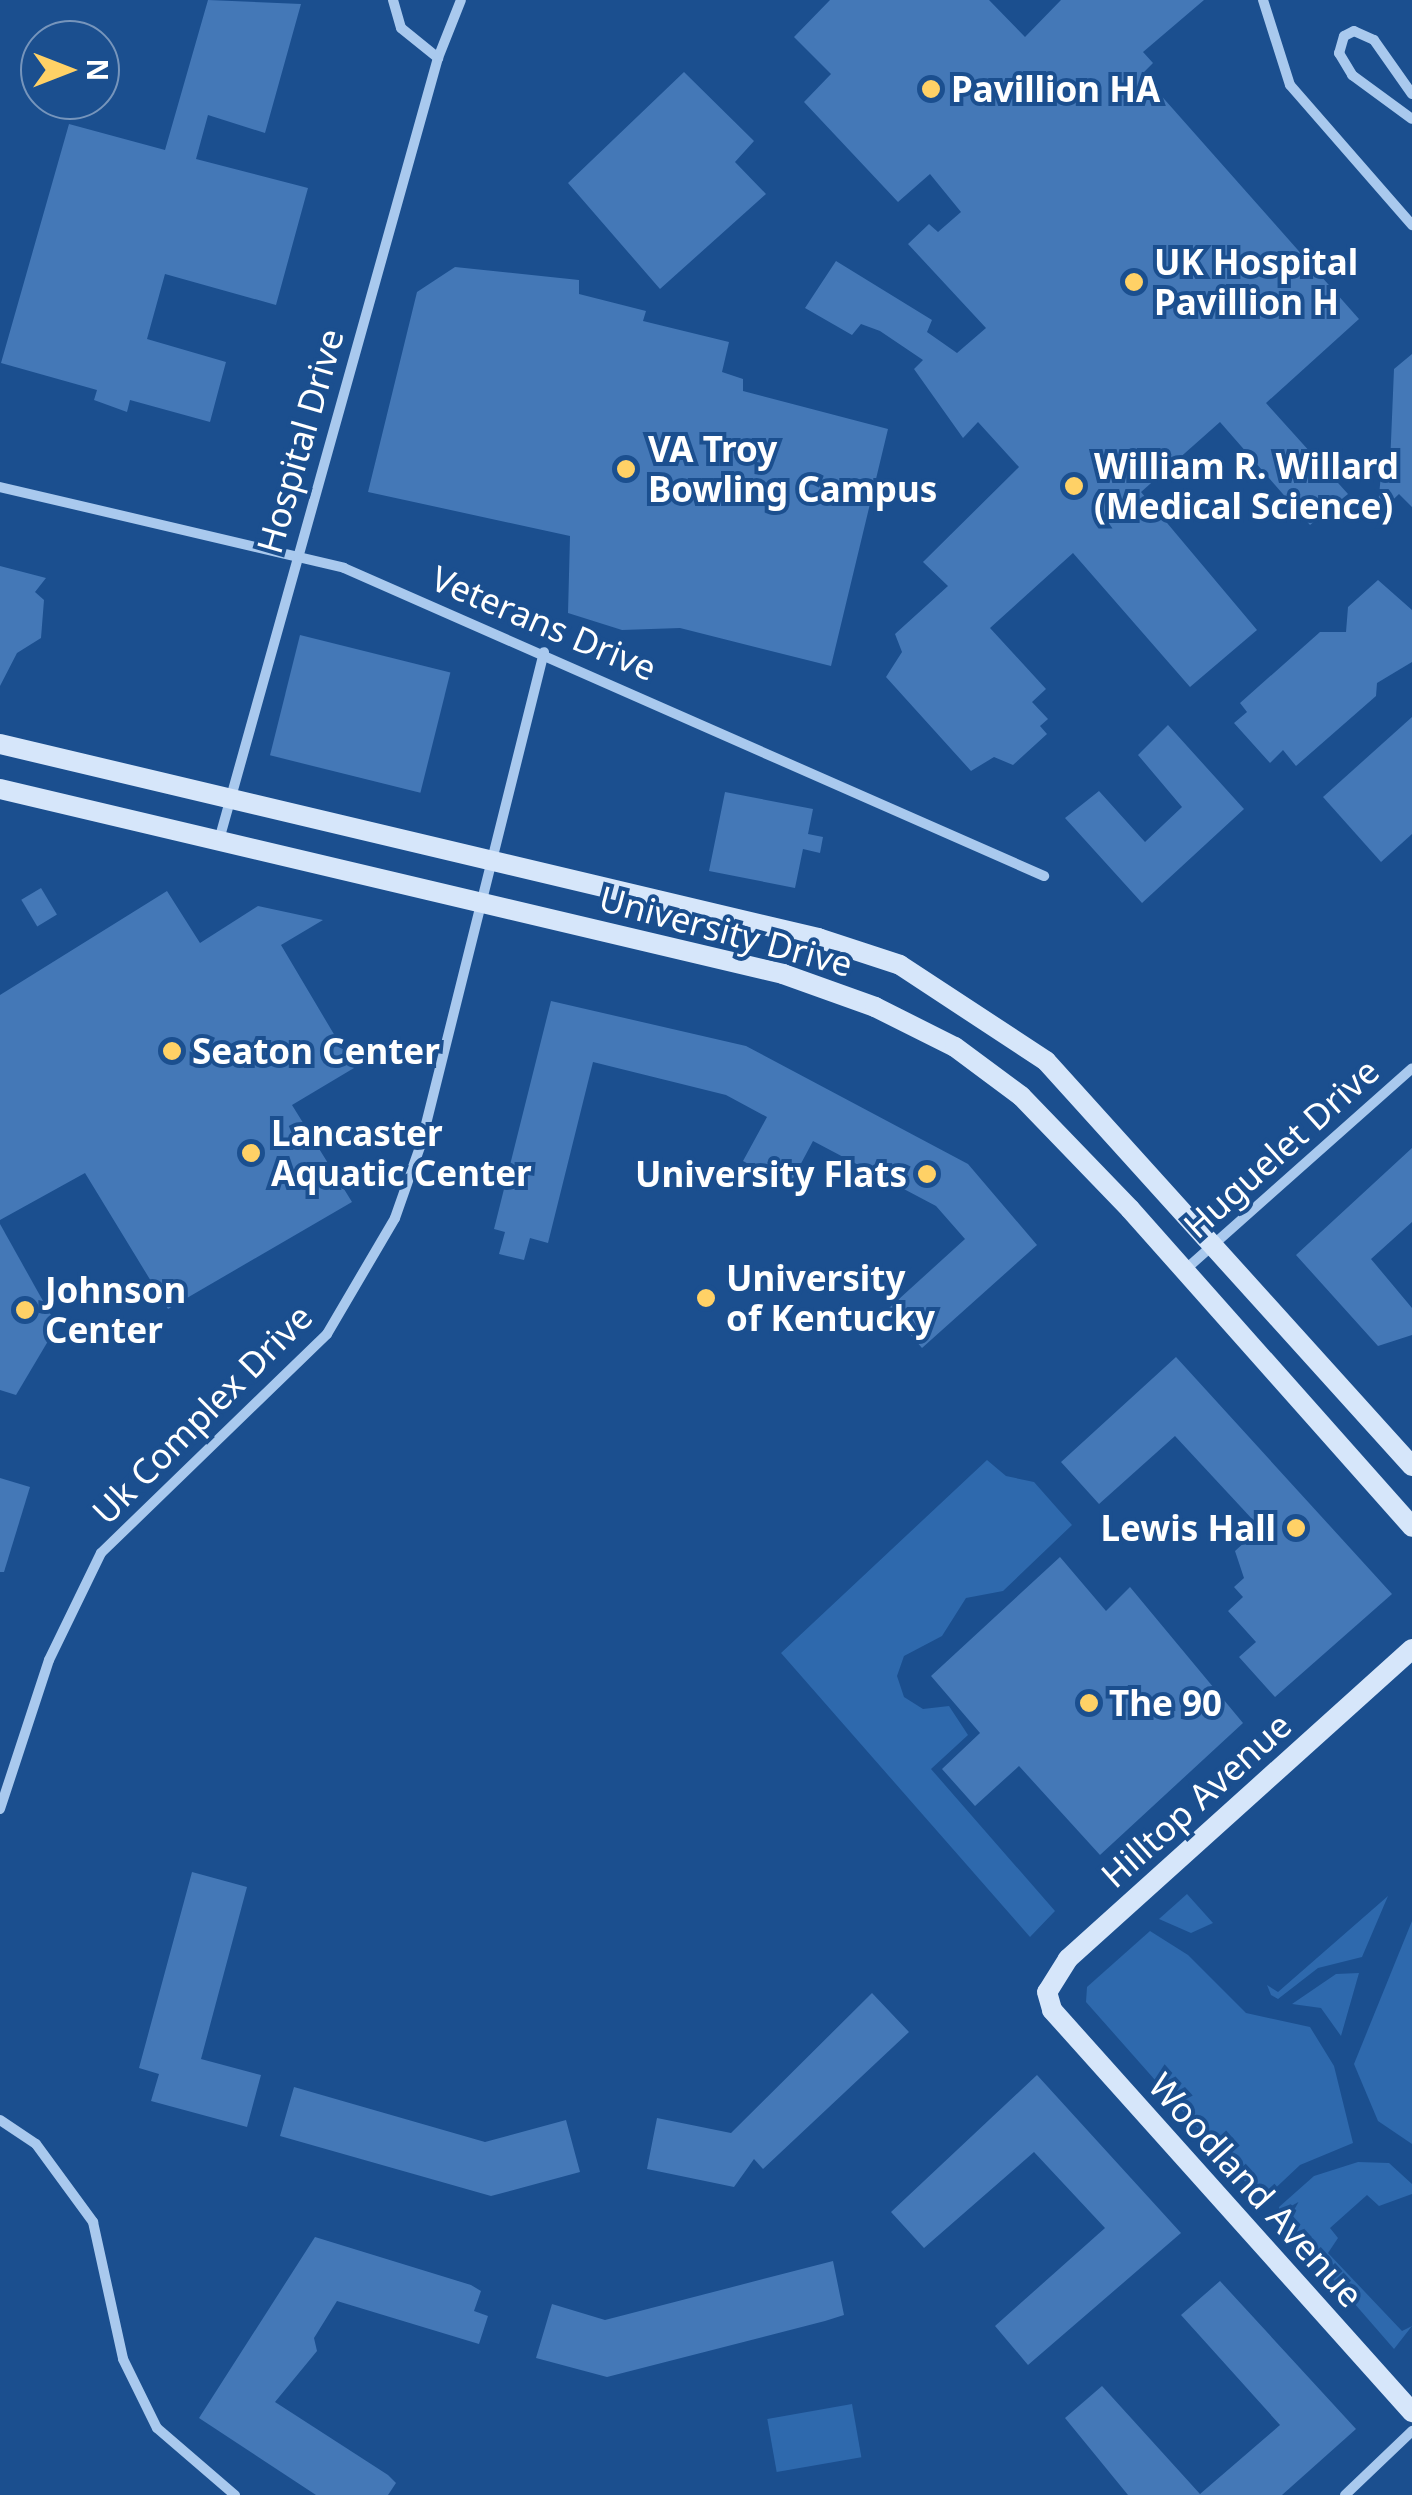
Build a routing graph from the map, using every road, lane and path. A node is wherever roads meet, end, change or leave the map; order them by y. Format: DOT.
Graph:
graph roads {
  1 [pos="393,0"];
  2 [pos="461,0"];
  3 [pos="1263,0"];
  4 [pos="438,58"];
  5 [pos="1412,94"];
  6 [pos="1412,119"];
  7 [pos="1412,226"];
  8 [pos="0,488"];
  9 [pos="295,555"];
  10 [pos="544,652"];
  11 [pos="0,744"];
  12 [pos="0,789"];
  13 [pos="230,798"];
  14 [pos="219,840"];
  15 [pos="490,859"];
  16 [pos="1044,876"];
  17 [pos="479,902"];
  18 [pos="1412,1068"];
  19 [pos="1213,1246"];
  20 [pos="1186,1269"];
  21 [pos="1412,1466"];
  22 [pos="1412,1527"];
  23 [pos="1412,1649"];
  24 [pos="0,1809"];
  25 [pos="1052,2010"];
  26 [pos="0,2120"];
  27 [pos="1412,2412"];
  28 [pos="1412,2431"];
  29 [pos="235,2495"];
  30 [pos="1345,2495"];
  1 -- 4 [label="street"];
  2 -- 4 [label="street, Hospital Drive"];
  3 -- 7 [label="street"];
  4 -- 9 [label="street, Hospital Drive"];
  5 -- 6 [label="street"];
  8 -- 9 [label="street, Veterans Drive"];
  9 -- 10 [label="street, Veterans Drive"];
  9 -- 13 [label="street, Hospital Drive"];
  10 -- 15 [label="street, Uk Complex Drive"];
  10 -- 16 [label="street, Veterans Drive"];
  11 -- 13 [label="street, University Drive"];
  12 -- 14 [label="street, University Drive"];
  13 -- 14 [label="street, Hospital Drive"];
  13 -- 15 [label="street, University Drive"];
  14 -- 17 [label="street, University Drive"];
  15 -- 17 [label="street, Uk Complex Drive"];
  15 -- 19 [label="street, University Drive"];
  17 -- 20 [label="street, University Drive"];
  17 -- 24 [label="street, Uk Complex Drive"];
  18 -- 19 [label="street, Huguelet Drive"];
  19 -- 20 [label="street, Huguelet Drive"];
  19 -- 21 [label="street, University Drive"];
  20 -- 22 [label="street, University Drive"];
  23 -- 25 [label="street, Hilltop Avenue"];
  25 -- 27 [label="street, Woodland Avenue"];
  26 -- 29 [label="street"];
  28 -- 30 [label="street"];
}
